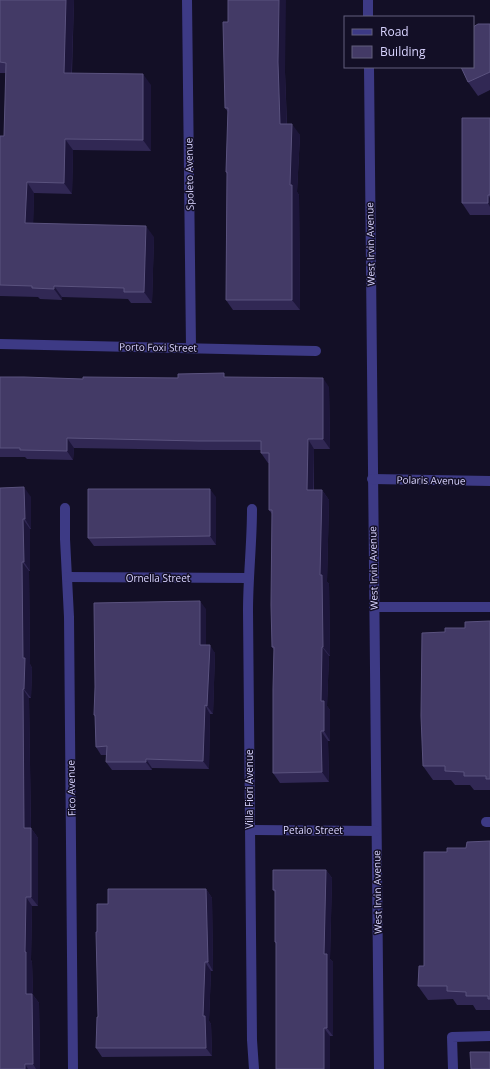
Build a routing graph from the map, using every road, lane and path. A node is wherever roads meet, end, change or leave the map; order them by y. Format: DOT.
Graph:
graph roads {
  1 [pos="187,0"];
  2 [pos="368,0"];
  3 [pos="368,16"];
  4 [pos="369,68"];
  5 [pos="0,344"];
  6 [pos="191,347"];
  7 [pos="316,351"];
  8 [pos="372,479"];
  9 [pos="490,481"];
  10 [pos="65,508"];
  11 [pos="252,509"];
  12 [pos="67,577"];
  13 [pos="248,578"];
  14 [pos="490,606"];
  15 [pos="374,607"];
  16 [pos="250,830"];
  17 [pos="376,831"];
  18 [pos="490,1036"];
  19 [pos="73,1069"];
  20 [pos="254,1069"];
  21 [pos="379,1069"];
  22 [pos="453,1069"];
  1 -- 6 [label="street, Spoleto Avenue"];
  2 -- 3 [label="street"];
  4 -- 8 [label="street, West Irvin Avenue"];
  5 -- 6 [label="street, Porto Foxi Street"];
  6 -- 7 [label="street, Porto Foxi Street"];
  8 -- 9 [label="street, Polaris Avenue"];
  8 -- 15 [label="street, West Irvin Avenue"];
  10 -- 12 [label="street, Fico Avenue"];
  11 -- 13 [label="street, Villa Fiori Avenue"];
  12 -- 13 [label="street, Ornella Street"];
  12 -- 19 [label="street, Fico Avenue"];
  13 -- 16 [label="street, Villa Fiori Avenue"];
  14 -- 15 [label="street"];
  15 -- 17 [label="street, West Irvin Avenue"];
  16 -- 17 [label="street, Petalo Street"];
  16 -- 20 [label="street, Villa Fiori Avenue"];
  17 -- 21 [label="street, West Irvin Avenue"];
  18 -- 22 [label="street"];
}
